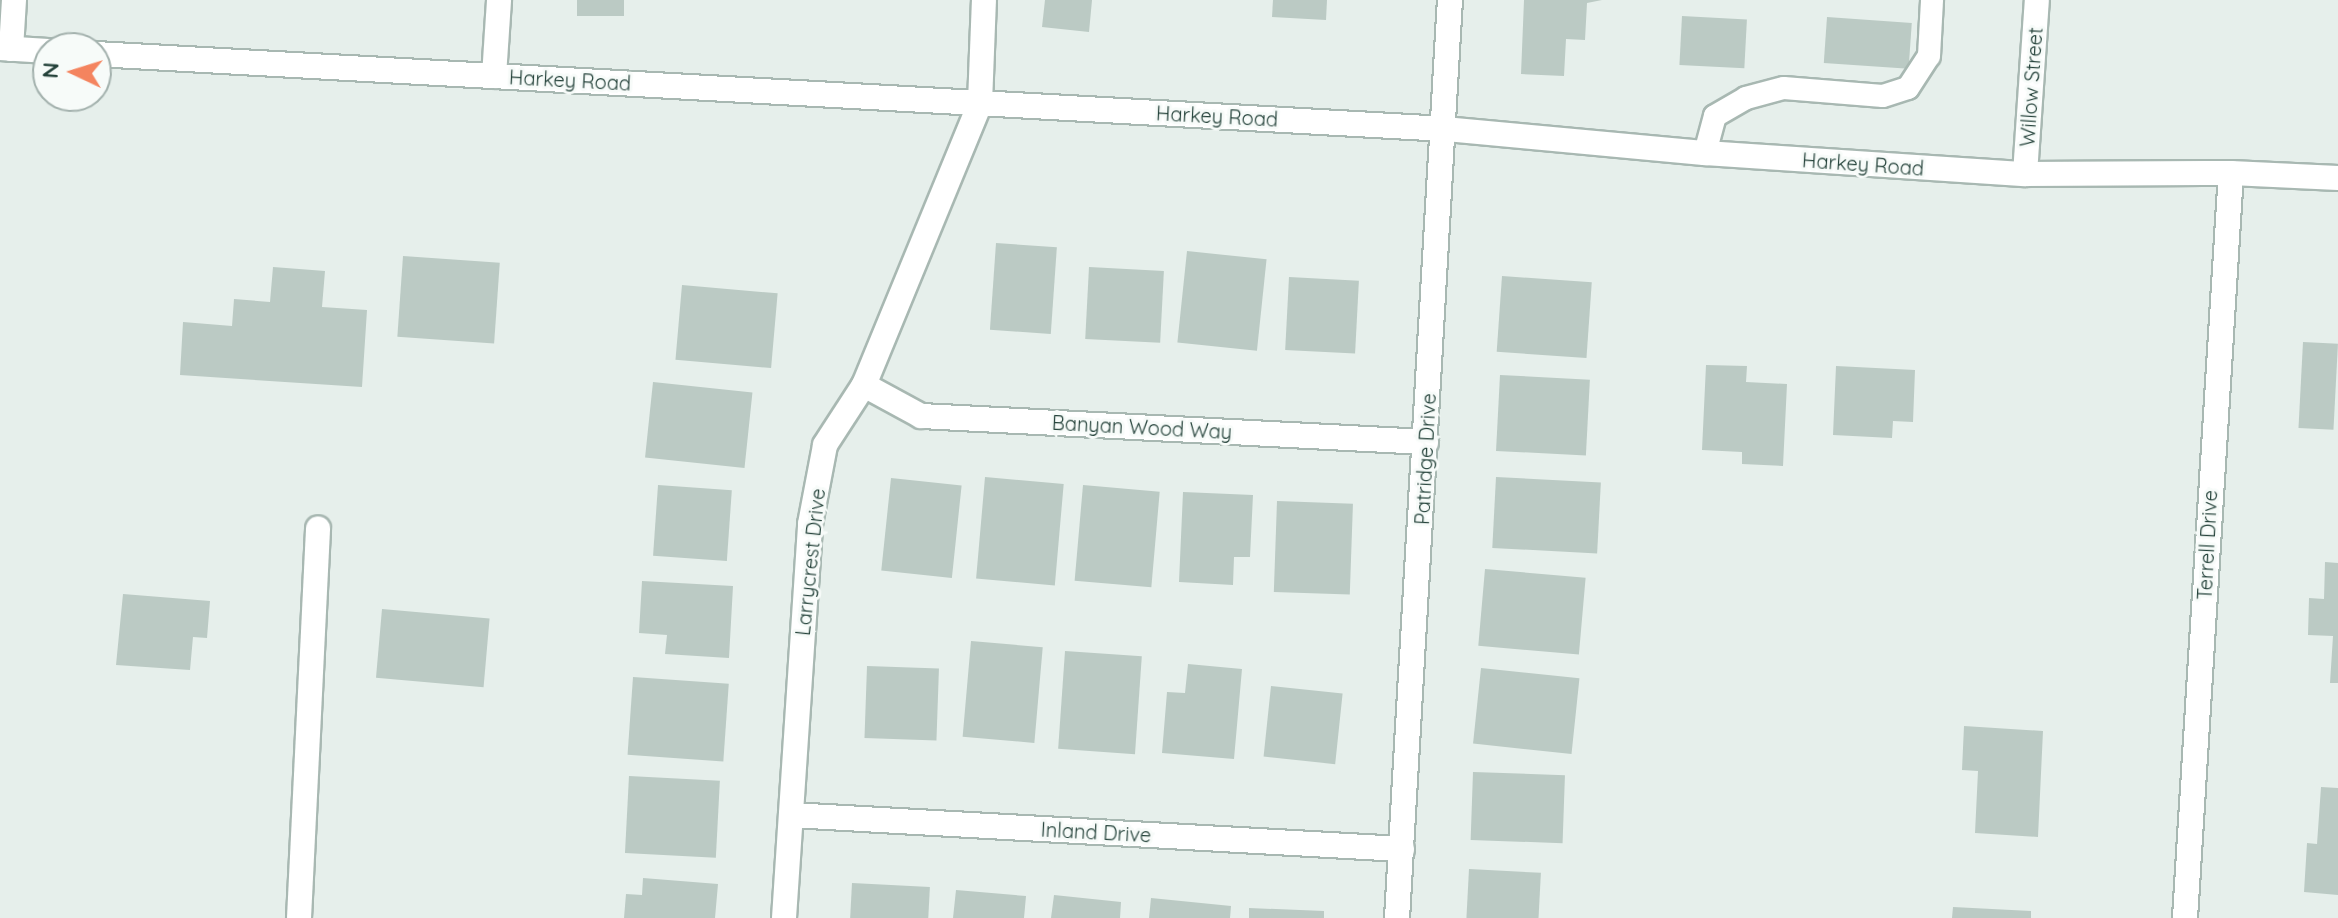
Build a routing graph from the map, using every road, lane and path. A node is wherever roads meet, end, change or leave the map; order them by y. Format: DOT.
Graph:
graph roads {
  1 [pos="14,0"];
  2 [pos="499,0"];
  3 [pos="984,0"];
  4 [pos="1450,0"];
  5 [pos="1932,0"];
  6 [pos="2037,0"];
  7 [pos="6,48"];
  8 [pos="32,50"];
  9 [pos="112,55"];
  10 [pos="494,76"];
  11 [pos="980,103"];
  12 [pos="1445,129"];
  13 [pos="1705,153"];
  14 [pos="2231,173"];
  15 [pos="2025,174"];
  16 [pos="2338,178"];
  17 [pos="864,385"];
  18 [pos="1426,442"];
  19 [pos="318,528"];
  20 [pos="791,815"];
  21 [pos="1402,849"];
  22 [pos="299,918"];
  23 [pos="784,918"];
  24 [pos="1397,918"];
  25 [pos="2185,918"];
  1 -- 7 [label="street"];
  2 -- 10 [label="street"];
  3 -- 11 [label="street, Larrycrest Drive"];
  4 -- 12 [label="street, Patridge Drive"];
  5 -- 13 [label="lane"];
  6 -- 15 [label="street, Willow Street"];
  7 -- 8 [label="street"];
  9 -- 10 [label="street, Harkey Road"];
  10 -- 11 [label="street, Harkey Road"];
  11 -- 12 [label="street, Harkey Road"];
  11 -- 17 [label="street, Larrycrest Drive"];
  12 -- 13 [label="street, Harkey Road"];
  12 -- 18 [label="street, Patridge Drive"];
  13 -- 15 [label="street, Harkey Road"];
  14 -- 15 [label="street, Harkey Road"];
  14 -- 16 [label="street, Harkey Road"];
  14 -- 25 [label="street, Terrell Drive"];
  17 -- 18 [label="street, Banyan Wood Way"];
  17 -- 20 [label="street, Larrycrest Drive"];
  18 -- 21 [label="street, Patridge Drive"];
  19 -- 22 [label="street"];
  20 -- 21 [label="street, Inland Drive"];
  20 -- 23 [label="street, Larrycrest Drive"];
  21 -- 24 [label="street, Patridge Drive"];
}
